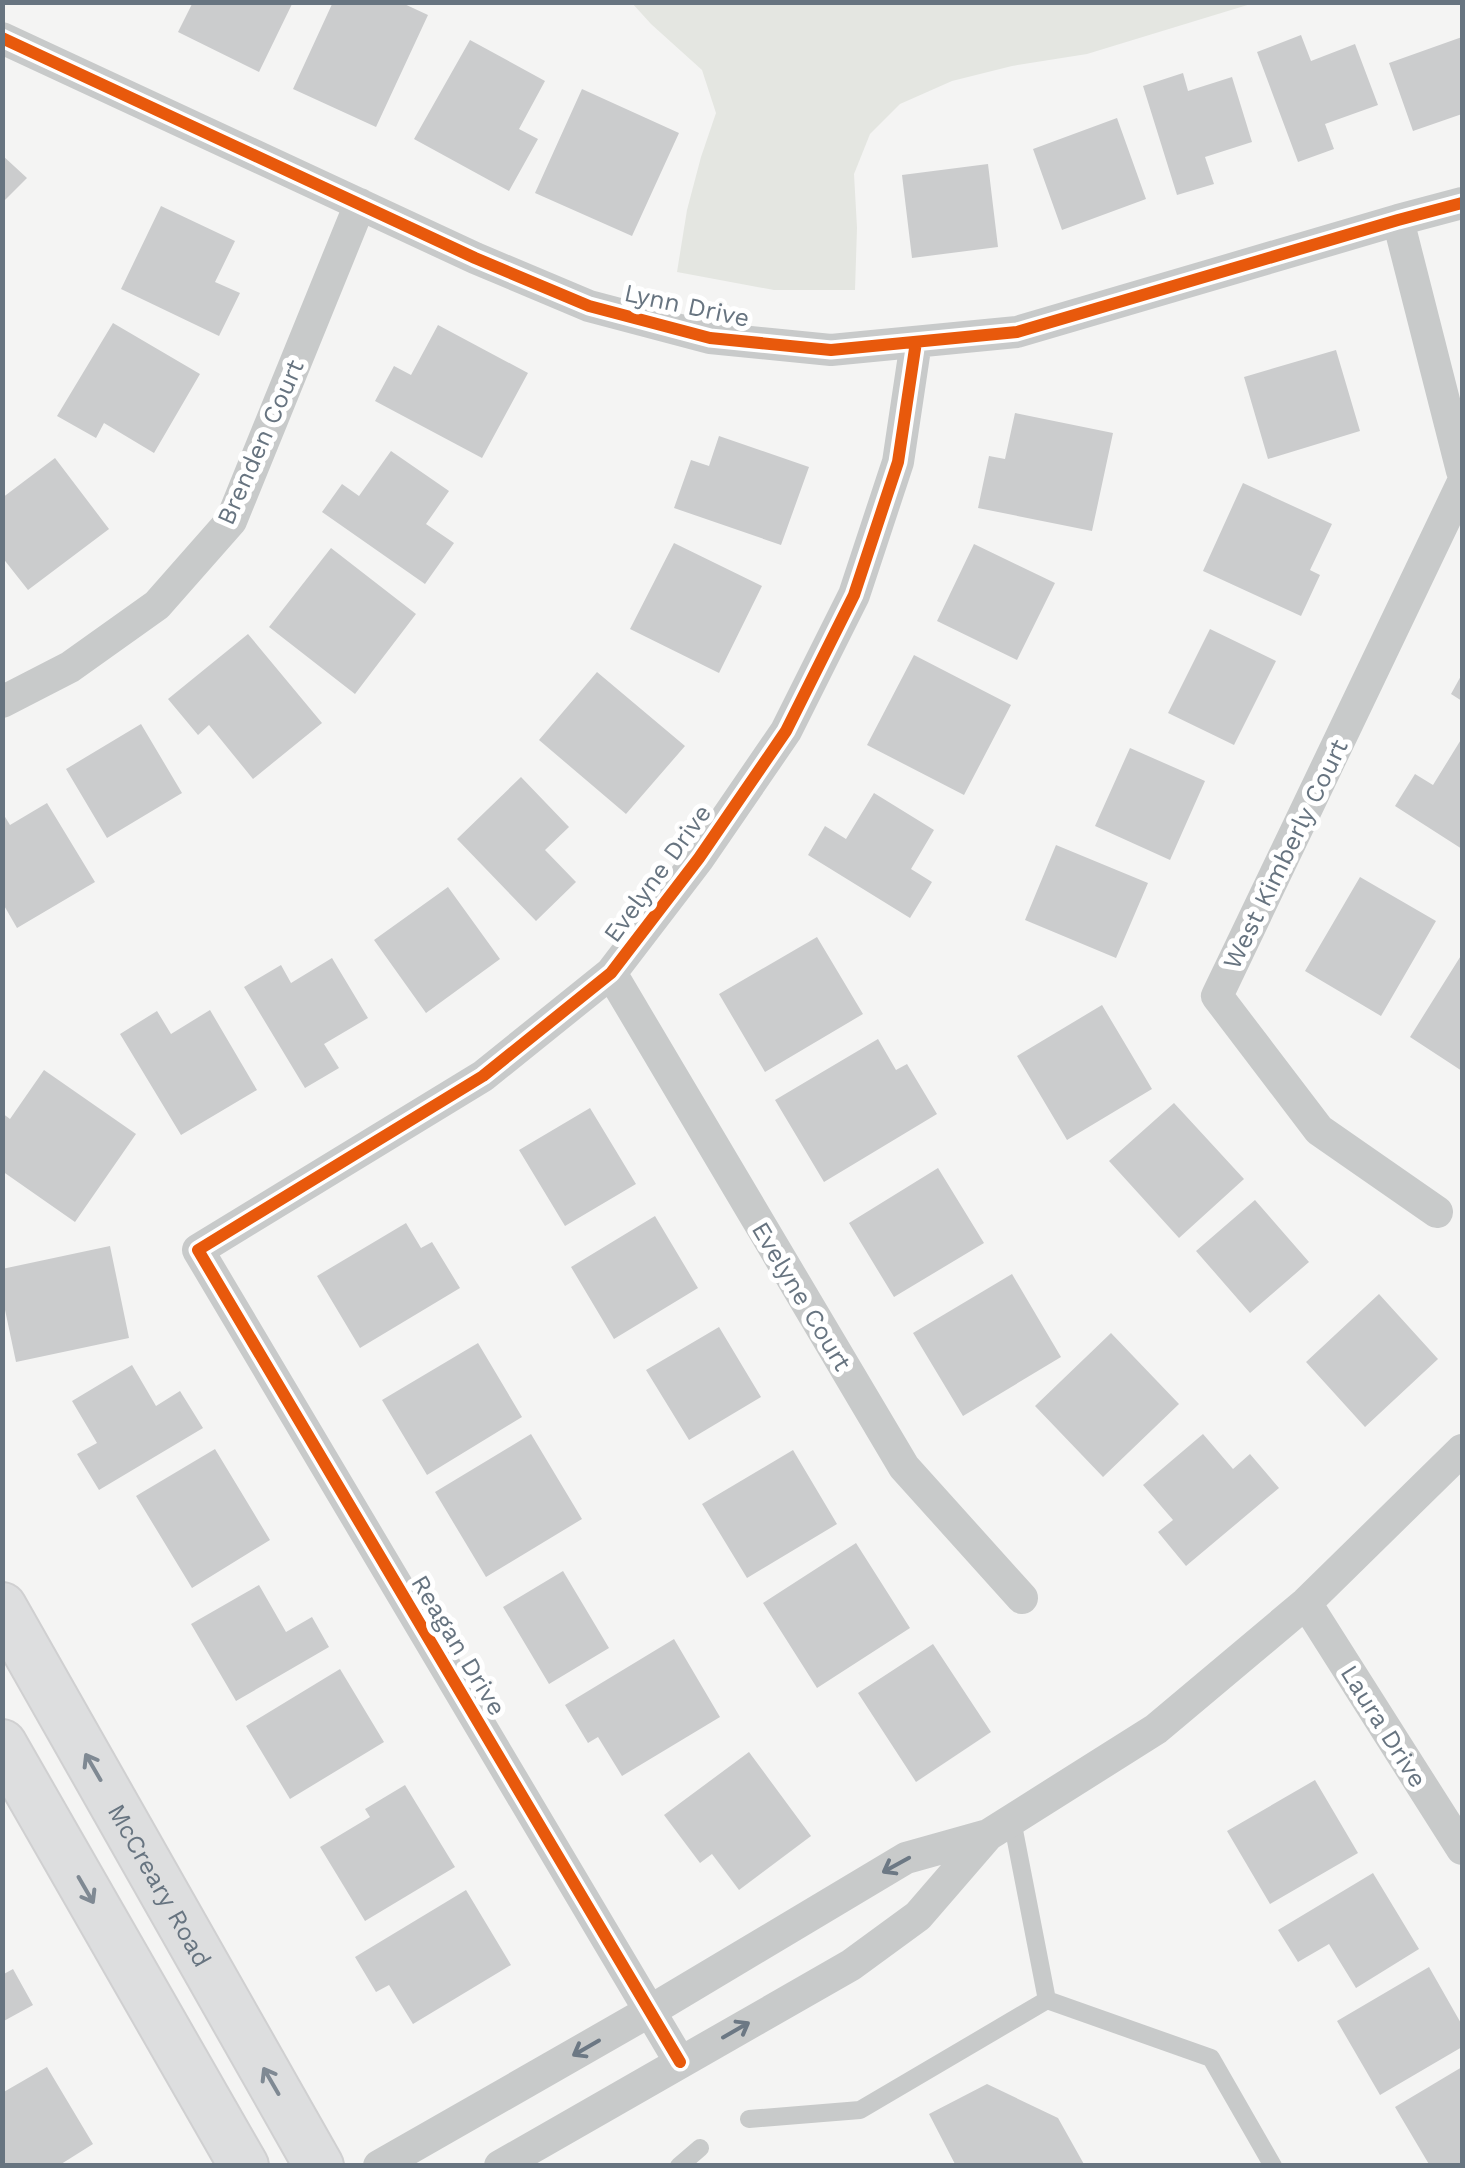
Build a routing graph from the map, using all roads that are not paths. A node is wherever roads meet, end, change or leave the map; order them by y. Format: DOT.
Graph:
graph roads {
  1 [pos="2,38"];
  2 [pos="360,204"];
  3 [pos="1462,204"];
  4 [pos="1398,220"];
  5 [pos="916,342"];
  6 [pos="1462,470"];
  7 [pos="1462,484"];
  8 [pos="2,702"];
  9 [pos="611,973"];
  10 [pos="1437,1212"];
  11 [pos="198,1250"];
  12 [pos="1462,1450"];
  13 [pos="1022,1598"];
  14 [pos="1306,1603"];
  15 [pos="2,1607"];
  16 [pos="2,1744"];
  17 [pos="1000,1827"];
  18 [pos="1462,1849"];
  19 [pos="1047,2000"];
  20 [pos="650,2012"];
  21 [pos="680,2062"];
  22 [pos="749,2119"];
  23 [pos="700,2148"];
  24 [pos="244,2166"];
  25 [pos="318,2166"];
  26 [pos="379,2166"];
  27 [pos="500,2166"];
  28 [pos="679,2166"];
  29 [pos="1273,2166"];
  1 -- 2 [label="street, Lynn Drive"];
  2 -- 5 [label="street, Lynn Drive"];
  2 -- 8 [label="street, Brenden Court"];
  3 -- 4 [label="street, Lynn Drive"];
  4 -- 5 [label="street, Lynn Drive"];
  4 -- 6 [label="street"];
  5 -- 9 [label="street, Evelyne Drive"];
  7 -- 10 [label="street, West Kimberly Court"];
  9 -- 11 [label="street, Evelyne Drive"];
  9 -- 13 [label="street, Evelyne Court"];
  11 -- 20 [label="street, Reagan Drive"];
  12 -- 14 [label="street"];
  14 -- 17 [label="street"];
  14 -- 18 [label="street, Laura Drive"];
  25 -- 15 [label="main road, McCreary Road, one-way"];
  16 -- 24 [label="main road, one-way"];
  17 -- 19 [label="lane"];
  17 -- 20 [label="street, one-way"];
  21 -- 17 [label="street, one-way"];
  19 -- 22 [label="lane"];
  19 -- 29 [label="lane"];
  20 -- 21 [label="street, Reagan Drive"];
  20 -- 26 [label="street, one-way"];
  21 -- 27 [label="street"];
  23 -- 28 [label="lane"];
}
